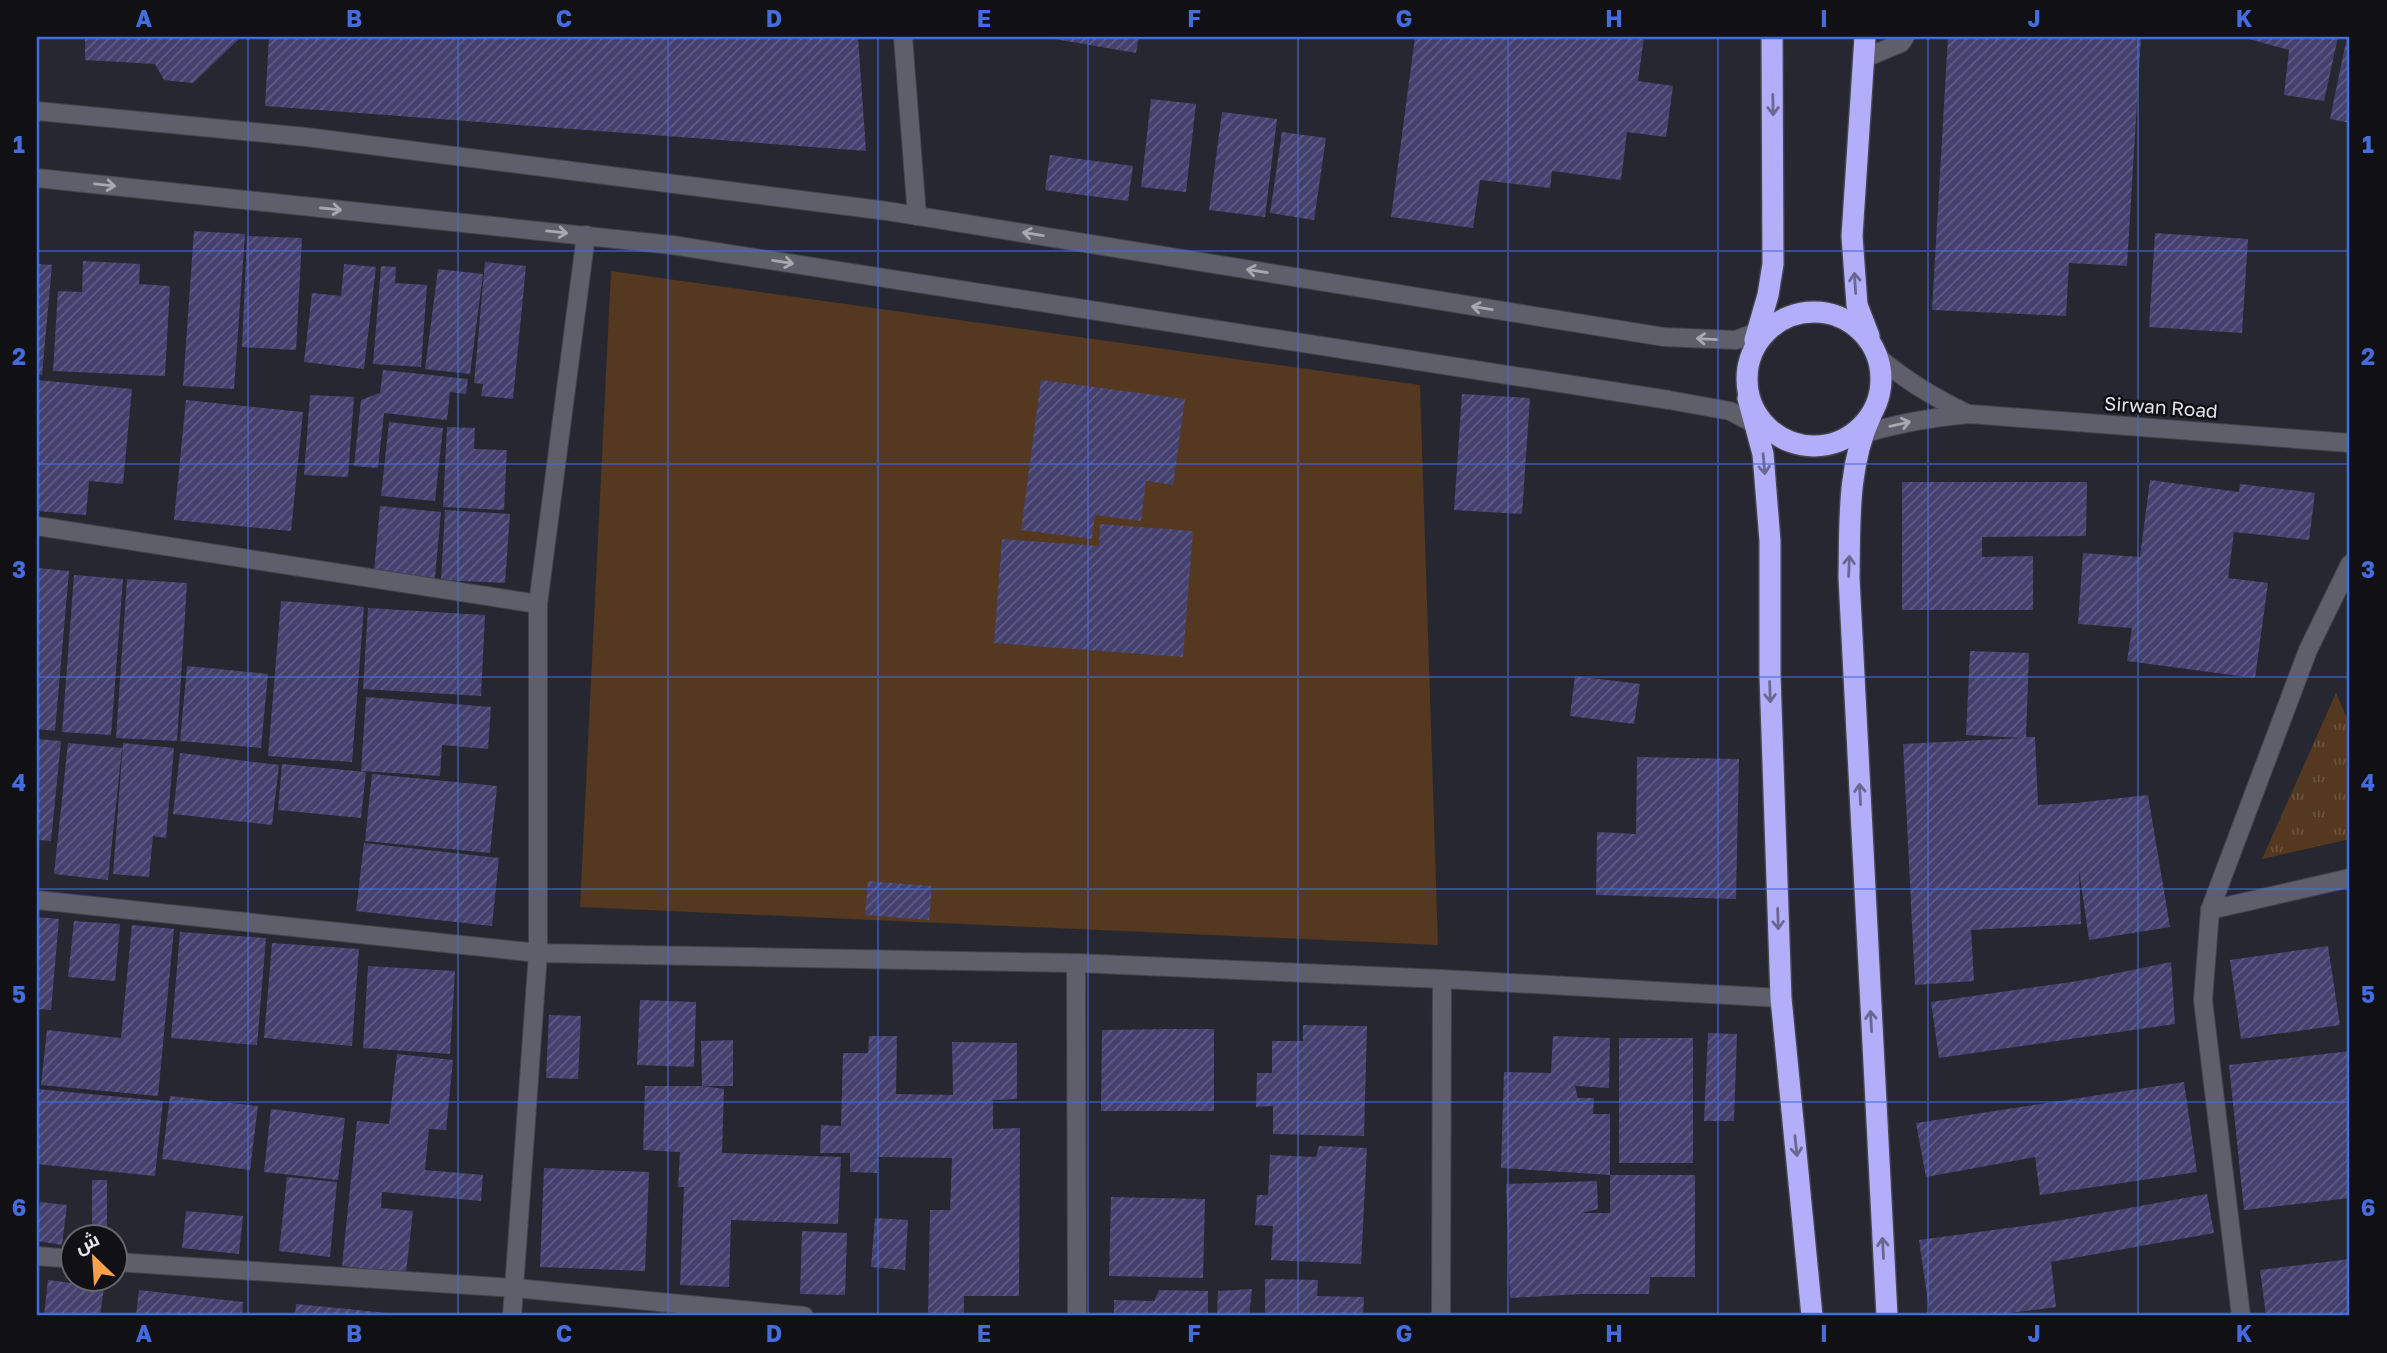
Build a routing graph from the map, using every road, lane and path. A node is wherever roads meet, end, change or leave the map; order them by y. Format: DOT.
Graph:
graph roads {
  1 [pos="903,37"];
  2 [pos="1772,37"];
  3 [pos="1905,37"];
  4 [pos="1865,47"];
  5 [pos="37,111"];
  6 [pos="37,178"];
  7 [pos="917,216"];
  8 [pos="586,235"];
  9 [pos="1765,329"];
  10 [pos="1876,352"];
  11 [pos="1969,414"];
  12 [pos="1867,424"];
  13 [pos="1763,429"];
  14 [pos="2350,443"];
  15 [pos="37,526"];
  16 [pos="2350,564"];
  17 [pos="538,604"];
  18 [pos="2350,878"];
  19 [pos="37,900"];
  20 [pos="2210,910"];
  21 [pos="538,953"];
  22 [pos="1076,963"];
  23 [pos="1442,979"];
  24 [pos="1781,998"];
  25 [pos="37,1256"];
  26 [pos="60,1258"];
  27 [pos="130,1263"];
  28 [pos="515,1288"];
  29 [pos="513,1316"];
  30 [pos="804,1316"];
  31 [pos="1077,1316"];
  32 [pos="1441,1316"];
  33 [pos="1812,1316"];
  34 [pos="1887,1316"];
  35 [pos="2241,1316"];
  1 -- 7 [label="street"];
  2 -- 9 [label="highway, one-way"];
  3 -- 4 [label="street"];
  10 -- 4 [label="highway, one-way"];
  5 -- 7 [label="street"];
  6 -- 8 [label="street, one-way"];
  9 -- 7 [label="street, one-way"];
  8 -- 13 [label="street, one-way"];
  8 -- 17 [label="street"];
  9 -- 10 [label="highway"];
  9 -- 13 [label="highway"];
  10 -- 11 [label="street, Sirwan Road"];
  10 -- 12 [label="highway"];
  12 -- 11 [label="street, Sirwan Road, one-way"];
  11 -- 14 [label="street, Sirwan Road"];
  12 -- 13 [label="highway"];
  34 -- 12 [label="highway, one-way"];
  13 -- 24 [label="highway, one-way"];
  15 -- 17 [label="street"];
  16 -- 20 [label="street"];
  17 -- 21 [label="street"];
  18 -- 20 [label="street"];
  19 -- 21 [label="street"];
  20 -- 35 [label="street"];
  21 -- 22 [label="street"];
  21 -- 28 [label="street"];
  22 -- 23 [label="street"];
  22 -- 31 [label="street"];
  23 -- 24 [label="street"];
  23 -- 32 [label="street"];
  24 -- 33 [label="highway, one-way"];
  25 -- 26 [label="street"];
  27 -- 28 [label="street"];
  28 -- 29 [label="street"];
  28 -- 30 [label="street"];
}
